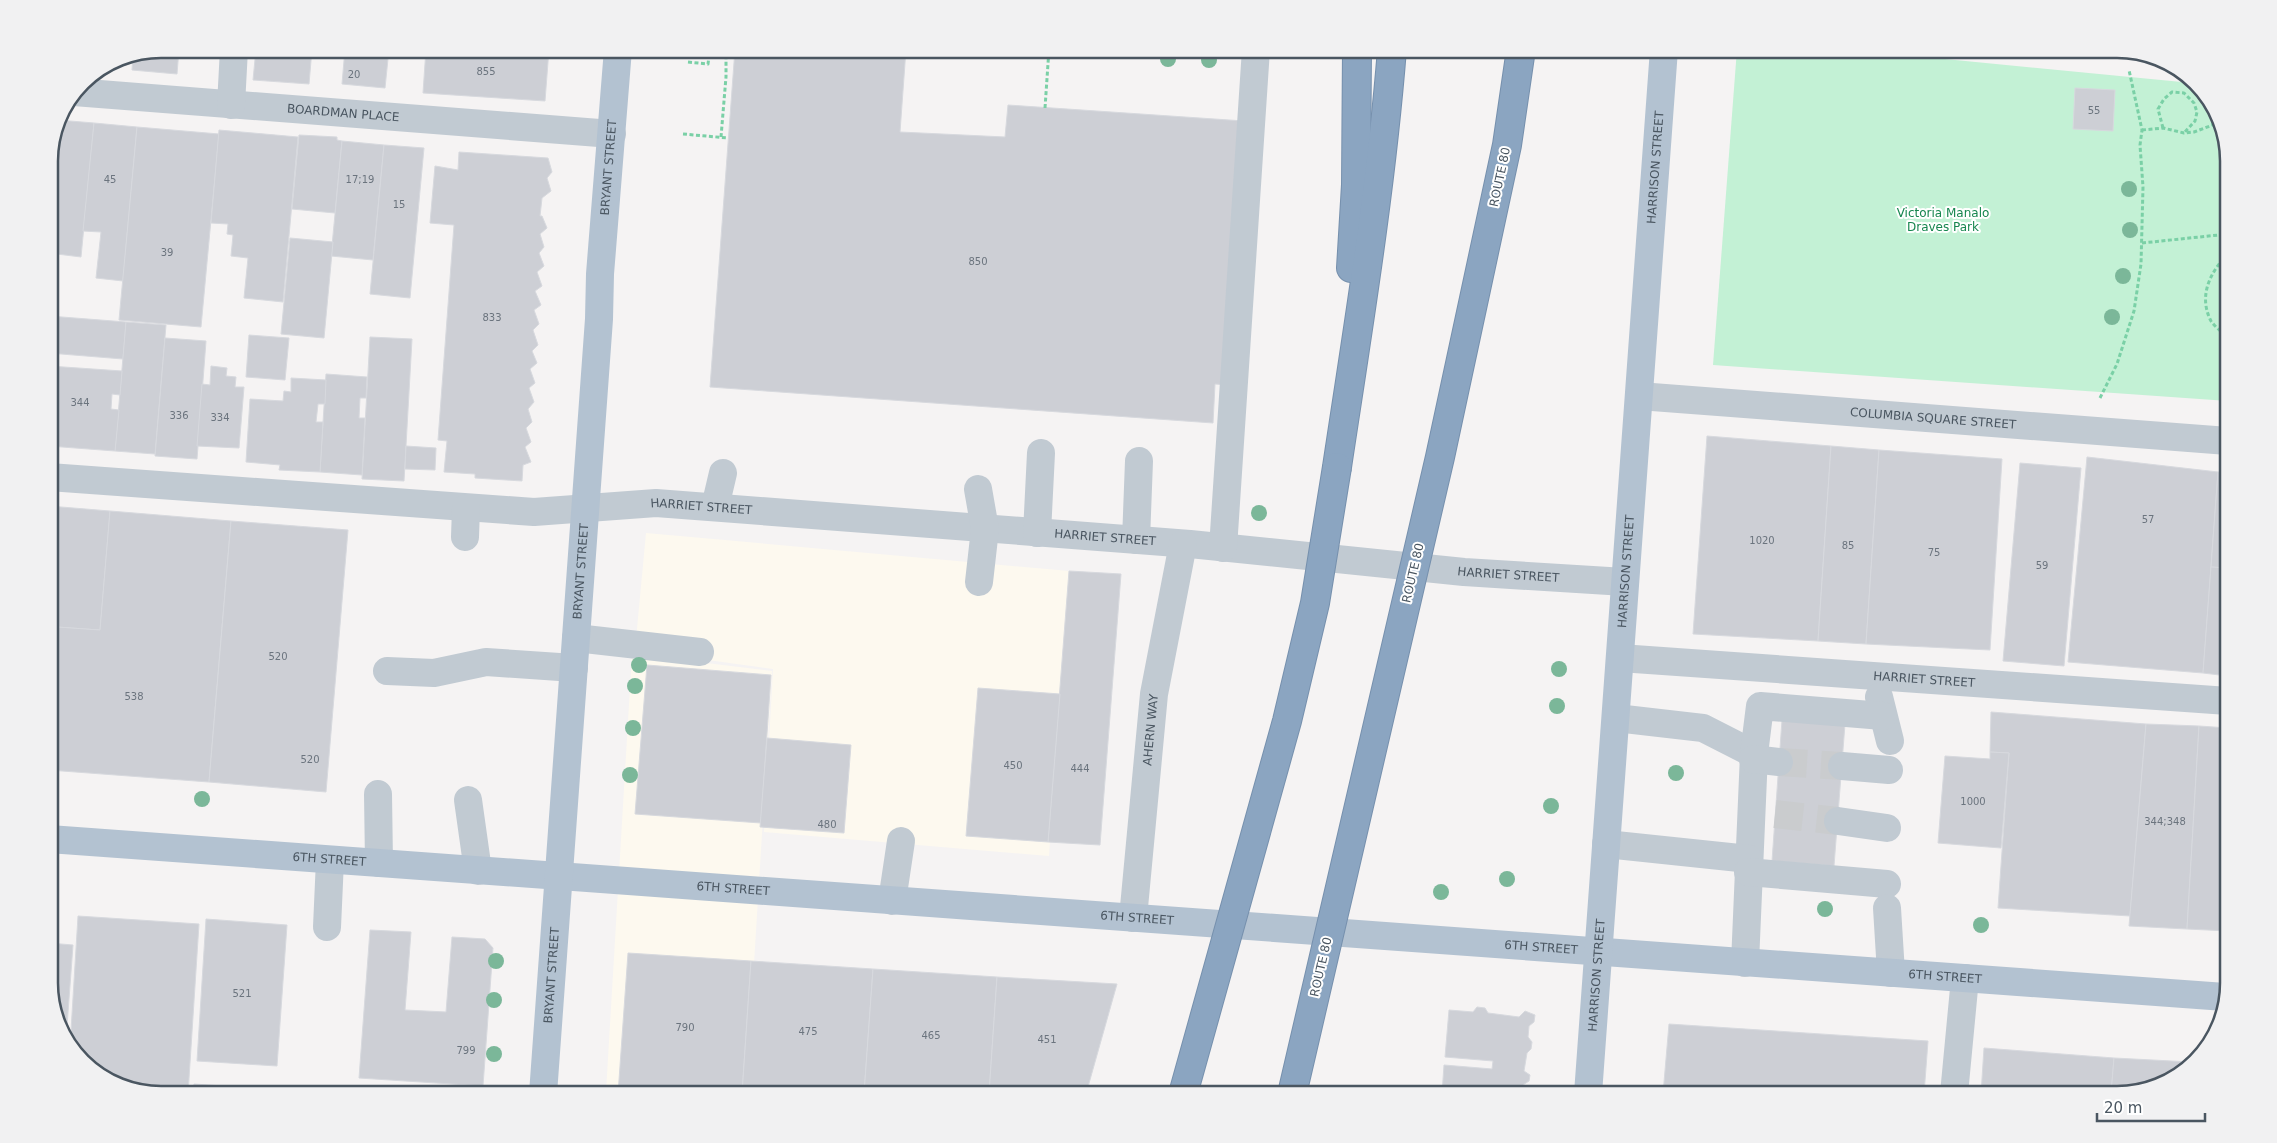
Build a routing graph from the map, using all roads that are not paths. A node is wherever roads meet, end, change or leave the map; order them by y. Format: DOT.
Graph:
graph roads {
  1 [pos="233,58"];
  2 [pos="617,58"];
  3 [pos="1255,58"];
  4 [pos="1357,58"];
  5 [pos="1391,58"];
  6 [pos="1520,58"];
  7 [pos="1663,58"];
  8 [pos="83,93"];
  9 [pos="230,105"];
  10 [pos="612,134"];
  11 [pos="1639,396"];
  12 [pos="2219,440"];
  13 [pos="1041,453"];
  14 [pos="1139,461"];
  15 [pos="1337,467"];
  16 [pos="723,473"];
  17 [pos="58,478"];
  18 [pos="978,489"];
  19 [pos="466,508"];
  20 [pos="715,508"];
  21 [pos="585,509"];
  22 [pos="985,529"];
  23 [pos="1037,533"];
  24 [pos="465,537"];
  25 [pos="1136,540"];
  26 [pos="1183,544"];
  27 [pos="1223,548"];
  28 [pos="979,582"];
  29 [pos="1625,582"];
  30 [pos="576,638"];
  31 [pos="700,652"];
  32 [pos="1620,658"];
  33 [pos="574,668"];
  34 [pos="387,671"];
  35 [pos="1876,676"];
  36 [pos="2220,700"];
  37 [pos="1882,716"];
  38 [pos="1616,718"];
  39 [pos="1890,741"];
  40 [pos="1762,758"];
  41 [pos="1842,766"];
  42 [pos="1889,770"];
  43 [pos="378,794"];
  44 [pos="468,800"];
  45 [pos="1838,821"];
  46 [pos="1887,828"];
  47 [pos="58,840"];
  48 [pos="900,840"];
  49 [pos="1606,844"];
  50 [pos="330,860"];
  51 [pos="379,863"];
  52 [pos="1749,866"];
  53 [pos="478,871"];
  54 [pos="558,876"];
  55 [pos="892,901"];
  56 [pos="1133,918"];
  57 [pos="327,927"];
  58 [pos="1599,952"];
  59 [pos="1745,963"];
  60 [pos="1891,973"];
  61 [pos="1965,978"];
  62 [pos="2219,997"];
  63 [pos="544,1086"];
  64 [pos="1185,1086"];
  65 [pos="1294,1086"];
  66 [pos="1589,1086"];
  67 [pos="1955,1086"];
  1 -- 9 [label="street"];
  2 -- 10 [label="main road, BRYANT STREET"];
  3 -- 27 [label="street"];
  4 -- 15 [label="highway"];
  5 -- 15 [label="highway"];
  6 -- 65 [label="highway, ROUTE 80, bridge"];
  7 -- 11 [label="main road, HARRISON STREET"];
  8 -- 9 [label="street, BOARDMAN PLACE"];
  9 -- 10 [label="street, BOARDMAN PLACE"];
  10 -- 21 [label="main road, BRYANT STREET"];
  11 -- 12 [label="street, COLUMBIA SQUARE STREET"];
  11 -- 29 [label="main road, HARRISON STREET"];
  13 -- 23 [label="street"];
  14 -- 25 [label="street"];
  15 -- 64 [label="highway, bridge"];
  16 -- 20 [label="street"];
  17 -- 19 [label="street, HARRIET STREET"];
  18 -- 22 [label="street"];
  19 -- 21 [label="street, HARRIET STREET"];
  19 -- 24 [label="street"];
  20 -- 21 [label="street, HARRIET STREET"];
  20 -- 22 [label="street, HARRIET STREET"];
  21 -- 30 [label="main road, BRYANT STREET"];
  22 -- 23 [label="street, HARRIET STREET"];
  22 -- 28 [label="street"];
  23 -- 25 [label="street, HARRIET STREET"];
  25 -- 26 [label="street, HARRIET STREET"];
  26 -- 27 [label="street, HARRIET STREET"];
  26 -- 56 [label="street, AHERN WAY"];
  27 -- 29 [label="street, HARRIET STREET"];
  29 -- 32 [label="main road, HARRISON STREET"];
  30 -- 31 [label="street"];
  30 -- 33 [label="main road, BRYANT STREET"];
  32 -- 35 [label="street, HARRIET STREET"];
  32 -- 38 [label="main road, HARRISON STREET"];
  33 -- 34 [label="street"];
  33 -- 54 [label="main road, BRYANT STREET"];
  35 -- 36 [label="street, HARRIET STREET"];
  35 -- 37 [label="street"];
  37 -- 39 [label="street"];
  37 -- 40 [label="street"];
  38 -- 40 [label="street"];
  38 -- 49 [label="main road, HARRISON STREET"];
  40 -- 52 [label="street"];
  41 -- 42 [label="street"];
  43 -- 51 [label="street"];
  44 -- 53 [label="street"];
  45 -- 46 [label="street"];
  47 -- 50 [label="main road, 6TH STREET"];
  48 -- 55 [label="street"];
  49 -- 52 [label="street"];
  49 -- 58 [label="main road, HARRISON STREET"];
  50 -- 51 [label="main road, 6TH STREET"];
  50 -- 57 [label="street"];
  51 -- 53 [label="main road, 6TH STREET"];
  52 -- 59 [label="street"];
  52 -- 60 [label="street"];
  53 -- 54 [label="main road, 6TH STREET"];
  54 -- 55 [label="main road, 6TH STREET"];
  54 -- 63 [label="main road, BRYANT STREET"];
  55 -- 56 [label="main road, 6TH STREET"];
  56 -- 58 [label="main road, 6TH STREET"];
  58 -- 59 [label="main road, 6TH STREET"];
  58 -- 66 [label="main road, HARRISON STREET"];
  59 -- 60 [label="main road, 6TH STREET"];
  60 -- 61 [label="main road, 6TH STREET"];
  61 -- 62 [label="main road, 6TH STREET"];
  61 -- 67 [label="street"];
}
